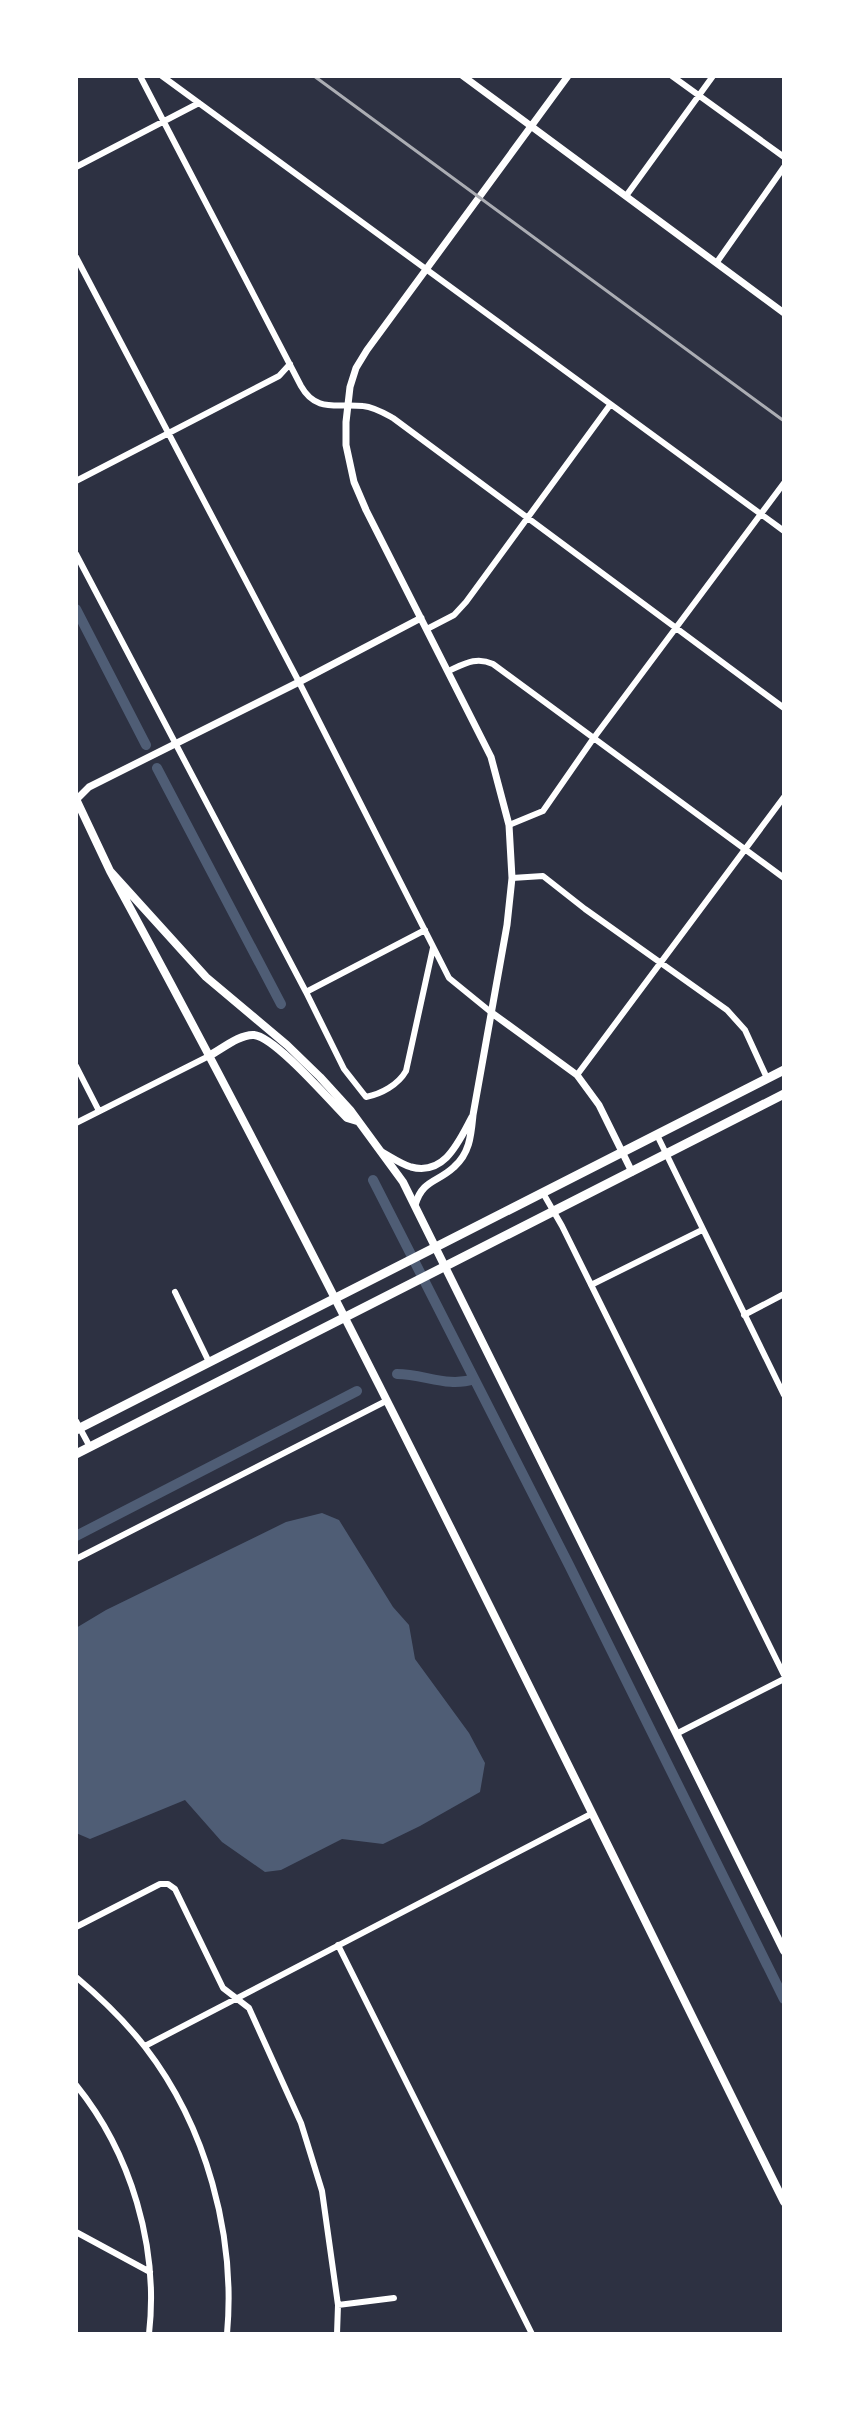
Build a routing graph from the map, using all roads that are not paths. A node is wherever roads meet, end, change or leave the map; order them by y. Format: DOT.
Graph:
graph roads {
  1 [pos="140,76"];
  2 [pos="162,76"];
  3 [pos="463,76"];
  4 [pos="568,76"];
  5 [pos="672,76"];
  6 [pos="713,76"];
  7 [pos="698,96"];
  8 [pos="199,103"];
  9 [pos="163,122"];
  10 [pos="531,126"];
  11 [pos="784,157"];
  12 [pos="76,167"];
  13 [pos="784,167"];
  14 [pos="626,196"];
  15 [pos="76,257"];
  16 [pos="717,262"];
  17 [pos="425,269"];
  18 [pos="784,313"];
  19 [pos="290,364"];
  20 [pos="610,405"];
  21 [pos="348,406"];
  22 [pos="168,433"];
  23 [pos="76,481"];
  24 [pos="784,483"];
  25 [pos="760,513"];
  26 [pos="528,517"];
  27 [pos="784,531"];
  28 [pos="76,554"];
  29 [pos="421,618"];
  30 [pos="427,629"];
  31 [pos="677,629"];
  32 [pos="448,671"];
  33 [pos="299,682"];
  34 [pos="784,708"];
  35 [pos="593,739"];
  36 [pos="175,744"];
  37 [pos="784,797"];
  38 [pos="76,800"];
  39 [pos="509,825"];
  40 [pos="744,849"];
  41 [pos="110,871"];
  42 [pos="512,878"];
  43 [pos="784,878"];
  44 [pos="425,930"];
  45 [pos="433,948"];
  46 [pos="662,963"];
  47 [pos="306,992"];
  48 [pos="492,1013"];
  49 [pos="209,1056"];
  50 [pos="76,1066"];
  51 [pos="784,1070"];
  52 [pos="577,1075"];
  53 [pos="767,1078"];
  54 [pos="784,1094"];
  55 [pos="99,1111"];
  56 [pos="473,1115"];
  57 [pos="358,1121"];
  58 [pos="76,1123"];
  59 [pos="657,1135"];
  60 [pos="381,1151"];
  61 [pos="623,1152"];
  62 [pos="666,1154"];
  63 [pos="632,1172"];
  64 [pos="543,1193"];
  65 [pos="415,1205"];
  66 [pos="553,1212"];
  67 [pos="702,1230"];
  68 [pos="436,1247"];
  69 [pos="445,1267"];
  70 [pos="591,1285"];
  71 [pos="175,1292"];
  72 [pos="784,1294"];
  73 [pos="335,1299"];
  74 [pos="744,1315"];
  75 [pos="345,1318"];
  76 [pos="209,1362"];
  77 [pos="784,1395"];
  78 [pos="386,1401"];
  79 [pos="77,1426"];
  80 [pos="90,1447"];
  81 [pos="76,1454"];
  82 [pos="76,1559"];
  83 [pos="784,1677"];
  84 [pos="676,1734"];
  85 [pos="591,1814"];
  86 [pos="76,1927"];
  87 [pos="338,1945"];
  88 [pos="784,1951"];
  89 [pos="76,1977"];
  90 [pos="237,1998"];
  91 [pos="145,2046"];
  92 [pos="76,2085"];
  93 [pos="784,2202"];
  94 [pos="76,2232"];
  95 [pos="150,2272"];
  96 [pos="394,2298"];
  97 [pos="338,2305"];
  98 [pos="149,2334"];
  99 [pos="227,2334"];
  100 [pos="337,2334"];
  101 [pos="532,2334"];
  1 -- 9 [label="street"];
  2 -- 8 [label="street"];
  3 -- 10 [label="street"];
  4 -- 10 [label="street"];
  5 -- 7 [label="street"];
  6 -- 7 [label="street"];
  7 -- 11 [label="street"];
  7 -- 14 [label="street"];
  8 -- 9 [label="street"];
  8 -- 17 [label="street"];
  9 -- 12 [label="street"];
  9 -- 19 [label="street"];
  10 -- 14 [label="street"];
  10 -- 17 [label="street"];
  13 -- 16 [label="street"];
  14 -- 16 [label="street"];
  15 -- 22 [label="street"];
  16 -- 18 [label="street"];
  17 -- 20 [label="street"];
  17 -- 21 [label="street"];
  19 -- 21 [label="street"];
  19 -- 22 [label="street"];
  20 -- 25 [label="street"];
  20 -- 26 [label="street"];
  21 -- 26 [label="street"];
  21 -- 29 [label="street"];
  22 -- 23 [label="street"];
  22 -- 33 [label="street"];
  24 -- 25 [label="street"];
  25 -- 27 [label="street"];
  25 -- 31 [label="street"];
  26 -- 30 [label="street"];
  26 -- 31 [label="street"];
  28 -- 36 [label="street"];
  29 -- 30 [label="street"];
  29 -- 33 [label="street"];
  30 -- 32 [label="street"];
  31 -- 34 [label="street"];
  31 -- 35 [label="street"];
  32 -- 35 [label="street"];
  32 -- 39 [label="street"];
  33 -- 36 [label="street"];
  33 -- 44 [label="street"];
  35 -- 39 [label="street"];
  35 -- 40 [label="street"];
  36 -- 38 [label="street"];
  36 -- 47 [label="street"];
  37 -- 40 [label="street"];
  38 -- 41 [label="main road"];
  39 -- 42 [label="street"];
  40 -- 43 [label="street"];
  40 -- 46 [label="street"];
  41 -- 49 [label="main road"];
  41 -- 57 [label="main road"];
  42 -- 46 [label="street"];
  42 -- 48 [label="street"];
  44 -- 45 [label="street"];
  44 -- 47 [label="street"];
  45 -- 47 [label="street"];
  45 -- 48 [label="street"];
  46 -- 52 [label="street"];
  46 -- 53 [label="street"];
  48 -- 52 [label="street"];
  48 -- 56 [label="street"];
  49 -- 55 [label="street"];
  49 -- 57 [label="main road"];
  49 -- 73 [label="main road"];
  50 -- 55 [label="street"];
  51 -- 53 [label="main road"];
  52 -- 61 [label="street"];
  53 -- 59 [label="main road"];
  54 -- 62 [label="main road"];
  55 -- 58 [label="street"];
  56 -- 60 [label="street"];
  56 -- 65 [label="street"];
  57 -- 60 [label="main road"];
  59 -- 61 [label="main road"];
  59 -- 62 [label="street"];
  60 -- 65 [label="main road"];
  61 -- 63 [label="street"];
  61 -- 64 [label="main road"];
  62 -- 63 [label="main road"];
  62 -- 67 [label="street"];
  63 -- 66 [label="main road"];
  64 -- 66 [label="street"];
  64 -- 68 [label="main road"];
  65 -- 68 [label="main road"];
  66 -- 69 [label="main road"];
  66 -- 70 [label="street"];
  67 -- 70 [label="street"];
  67 -- 74 [label="street"];
  68 -- 69 [label="main road"];
  68 -- 73 [label="main road"];
  69 -- 75 [label="main road"];
  69 -- 84 [label="main road"];
  70 -- 83 [label="street"];
  71 -- 76 [label="street"];
  72 -- 74 [label="street"];
  73 -- 75 [label="main road"];
  73 -- 76 [label="main road"];
  74 -- 77 [label="street"];
  75 -- 78 [label="main road"];
  75 -- 80 [label="main road"];
  76 -- 79 [label="main road"];
  78 -- 82 [label="street"];
  78 -- 85 [label="main road"];
  79 -- 80 [label="street"];
  80 -- 81 [label="main road"];
  83 -- 84 [label="street"];
  84 -- 88 [label="main road"];
  85 -- 87 [label="street"];
  85 -- 93 [label="main road"];
  86 -- 90 [label="street"];
  87 -- 90 [label="street"];
  87 -- 101 [label="street"];
  89 -- 91 [label="street"];
  90 -- 91 [label="street"];
  90 -- 97 [label="street"];
  91 -- 99 [label="street"];
  92 -- 95 [label="street"];
  94 -- 95 [label="street"];
  95 -- 98 [label="street"];
  96 -- 97 [label="street"];
  97 -- 100 [label="street"];
}
